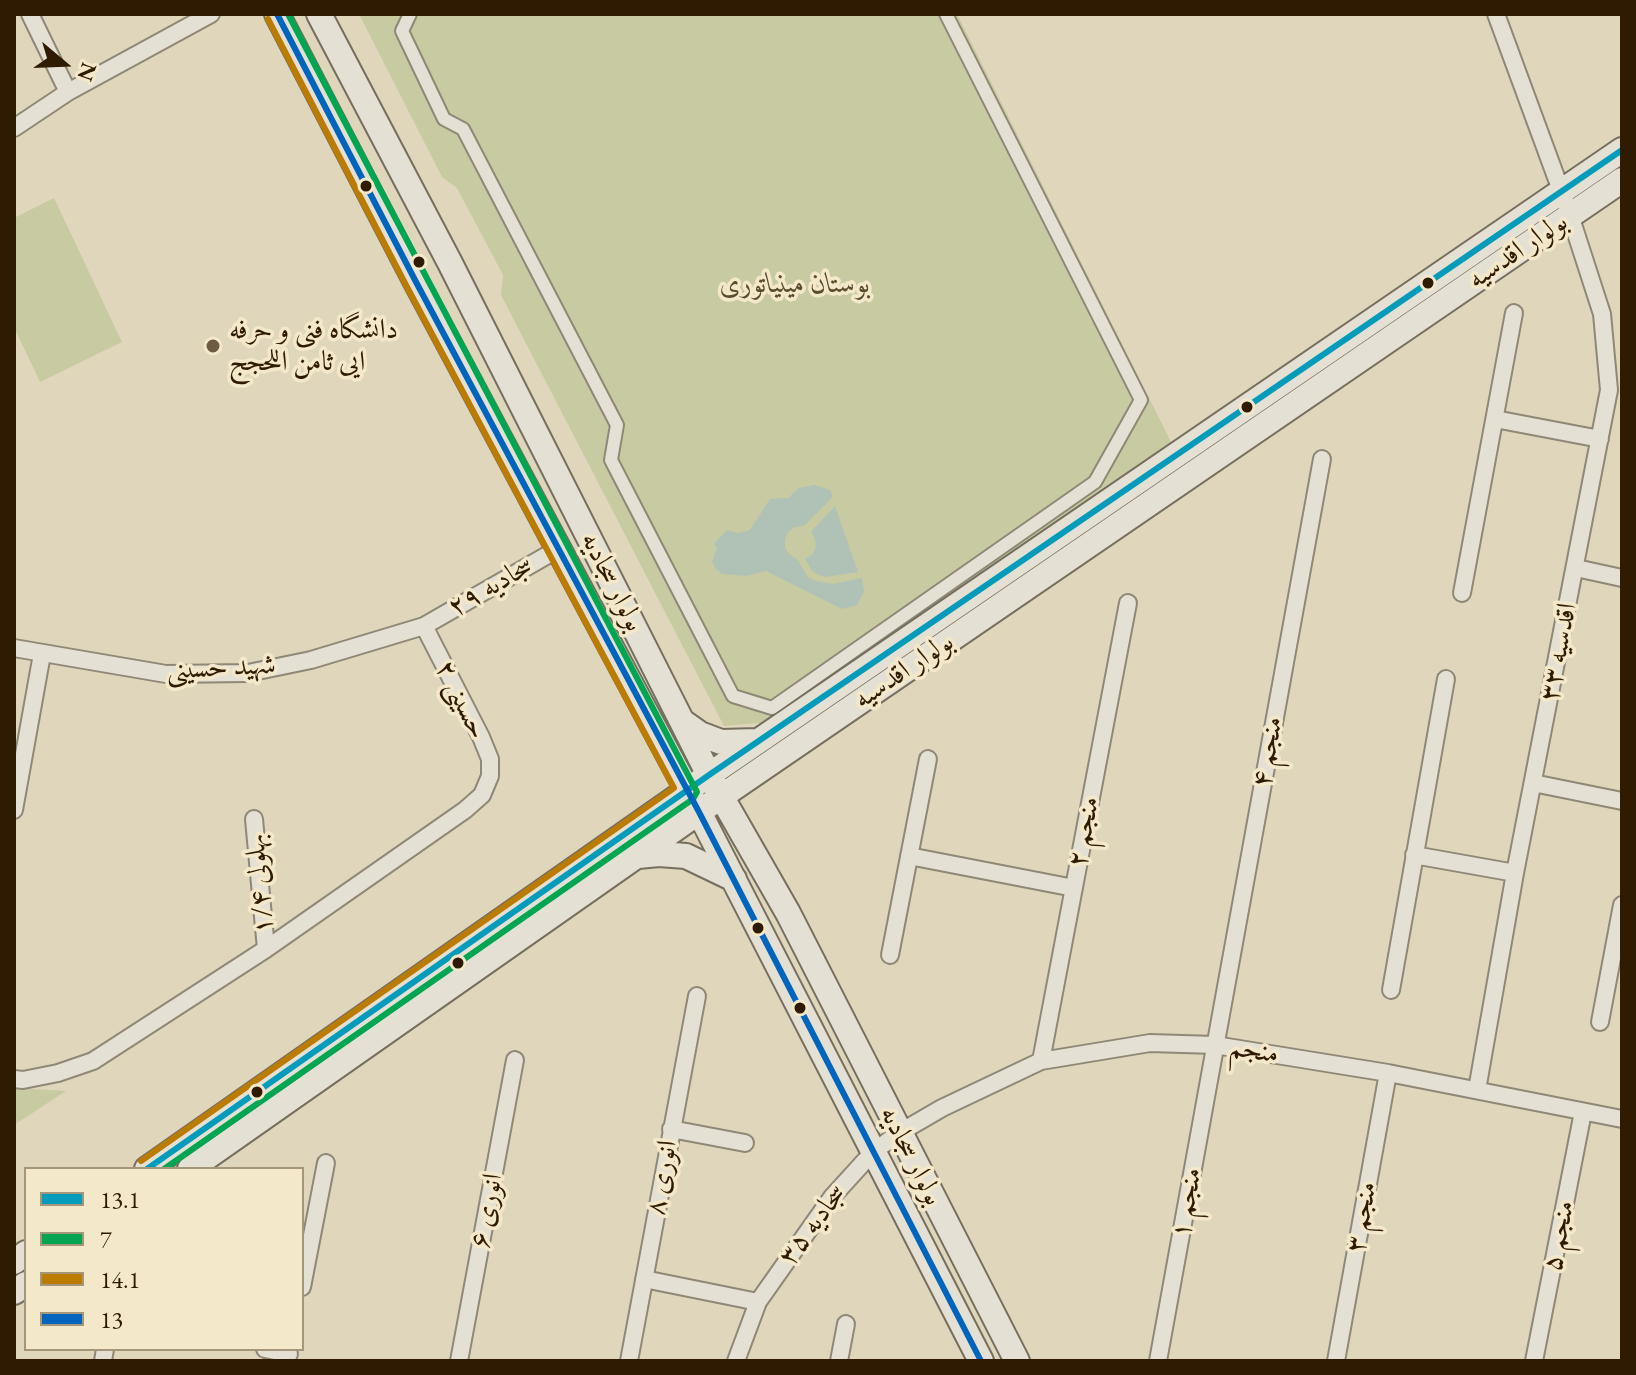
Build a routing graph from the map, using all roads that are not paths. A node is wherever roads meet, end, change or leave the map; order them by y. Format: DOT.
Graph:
graph roads {
  1 [pos="30,14"];
  2 [pos="211,14"];
  3 [pos="277,14"];
  4 [pos="319,14"];
  5 [pos="410,14"];
  6 [pos="946,14"];
  7 [pos="1496,14"];
  8 [pos="68,92"];
  9 [pos="14,128"];
  10 [pos="1622,150"];
  11 [pos="1622,180"];
  12 [pos="1561,192"];
  13 [pos="1570,215"];
  14 [pos="1514,313"];
  15 [pos="1495,419"];
  16 [pos="1600,439"];
  17 [pos="1322,459"];
  18 [pos="558,549"];
  19 [pos="1576,568"];
  20 [pos="1622,578"];
  21 [pos="1462,593"];
  22 [pos="1128,603"];
  23 [pos="424,626"];
  24 [pos="14,648"];
  25 [pos="42,654"];
  26 [pos="1446,679"];
  27 [pos="683,722"];
  28 [pos="758,741"];
  29 [pos="928,759"];
  30 [pos="709,775"];
  31 [pos="1533,783"];
  32 [pos="687,791"];
  33 [pos="722,796"];
  34 [pos="1622,801"];
  35 [pos="14,810"];
  36 [pos="699,812"];
  37 [pos="254,819"];
  38 [pos="1414,855"];
  39 [pos="909,856"];
  40 [pos="636,857"];
  41 [pos="1515,873"];
  42 [pos="734,879"];
  43 [pos="1074,888"];
  44 [pos="1622,905"];
  45 [pos="266,949"];
  46 [pos="890,955"];
  47 [pos="1391,990"];
  48 [pos="697,996"];
  49 [pos="1600,1022"];
  50 [pos="1215,1045"];
  51 [pos="515,1060"];
  52 [pos="1041,1061"];
  53 [pos="1388,1073"];
  54 [pos="14,1079"];
  55 [pos="1477,1090"];
  56 [pos="1583,1112"];
  57 [pos="1622,1119"];
  58 [pos="671,1129"];
  59 [pos="899,1133"];
  60 [pos="745,1143"];
  61 [pos="873,1152"];
  62 [pos="326,1163"];
  63 [pos="150,1167"];
  64 [pos="193,1167"];
  65 [pos="304,1277"];
  66 [pos="644,1279"];
  67 [pos="758,1302"];
  68 [pos="846,1324"];
  69 [pos="459,1361"];
  70 [pos="629,1361"];
  71 [pos="736,1361"];
  72 [pos="839,1361"];
  73 [pos="981,1361"];
  74 [pos="1017,1361"];
  75 [pos="1158,1361"];
  76 [pos="1336,1361"];
  77 [pos="1534,1361"];
  1 -- 8 [label="street"];
  2 -- 8 [label="street"];
  3 -- 18 [label="main road, بولوار سجادیه"];
  4 -- 27 [label="main road, بولوار سجادیه"];
  5 -- 6 [label="street"];
  7 -- 12 [label="street, اقدسیه ۳۳"];
  8 -- 9 [label="street"];
  10 -- 12 [label="main road, بولوار اقدسیه"];
  11 -- 13 [label="main road, بولوار اقدسیه"];
  12 -- 13 [label="street, اقدسیه ۳۳"];
  12 -- 28 [label="main road, بولوار اقدسیه"];
  13 -- 16 [label="street, اقدسیه ۳۳"];
  13 -- 33 [label="main road, بولوار اقدسیه"];
  14 -- 15 [label="street"];
  15 -- 16 [label="street"];
  15 -- 21 [label="street"];
  16 -- 19 [label="street, اقدسیه ۳۳"];
  17 -- 50 [label="street, منجم ۴"];
  18 -- 23 [label="street, سجادیه ۲۹"];
  18 -- 32 [label="main road, بولوار سجادیه"];
  19 -- 20 [label="street"];
  19 -- 31 [label="street, اقدسیه ۳۳"];
  22 -- 43 [label="street, منجم ۲"];
  23 -- 25 [label="street, شهید حسینی"];
  23 -- 45 [label="street, حسینی ۲"];
  24 -- 25 [label="street, شهید حسینی"];
  25 -- 35 [label="street"];
  26 -- 38 [label="street"];
  27 -- 28 [label="main road"];
  27 -- 30 [label="main road, بولوار سجادیه"];
  28 -- 30 [label="main road, بولوار اقدسیه"];
  29 -- 39 [label="street"];
  30 -- 32 [label="main road, بولوار اقدسیه"];
  30 -- 33 [label="main road, بولوار سجادیه"];
  31 -- 34 [label="street"];
  31 -- 41 [label="street, اقدسیه ۳۳"];
  32 -- 36 [label="main road, بولوار سجادیه"];
  32 -- 63 [label="main road, بولوار اقدسیه"];
  33 -- 36 [label="main road, بولوار اقدسیه"];
  33 -- 59 [label="main road, بولوار سجادیه"];
  36 -- 40 [label="main road, بولوار اقدسیه"];
  36 -- 42 [label="main road, بولوار سجادیه"];
  37 -- 45 [label="street, بهلولی ۱/۴"];
  38 -- 41 [label="street"];
  38 -- 47 [label="street"];
  39 -- 43 [label="street"];
  39 -- 46 [label="street"];
  40 -- 42 [label="main road"];
  40 -- 64 [label="main road, بولوار اقدسیه"];
  41 -- 55 [label="street, اقدسیه ۳۳"];
  42 -- 61 [label="main road, بولوار سجادیه"];
  43 -- 52 [label="street, منجم ۲"];
  44 -- 49 [label="street"];
  45 -- 54 [label="street"];
  48 -- 58 [label="street, انوری ۸"];
  50 -- 52 [label="street, منجم"];
  50 -- 53 [label="street, منجم"];
  50 -- 75 [label="street, منجم ۱"];
  51 -- 69 [label="street, انوری ۶"];
  52 -- 59 [label="street, منجم"];
  53 -- 55 [label="street, منجم"];
  53 -- 76 [label="street, منجم ۳"];
  55 -- 56 [label="street, منجم"];
  56 -- 57 [label="street, منجم"];
  56 -- 77 [label="street, منجم ۵"];
  58 -- 60 [label="street"];
  58 -- 66 [label="street, انوری ۸"];
  59 -- 61 [label="street, سجادیه ۳۵"];
  59 -- 74 [label="main road, بولوار سجادیه"];
  61 -- 67 [label="street, سجادیه ۳۵"];
  61 -- 73 [label="main road, بولوار سجادیه"];
  62 -- 65 [label="street"];
  66 -- 67 [label="street"];
  66 -- 70 [label="street, انوری ۸"];
  67 -- 71 [label="street, سجادیه ۳۵"];
  68 -- 72 [label="street"];
}
